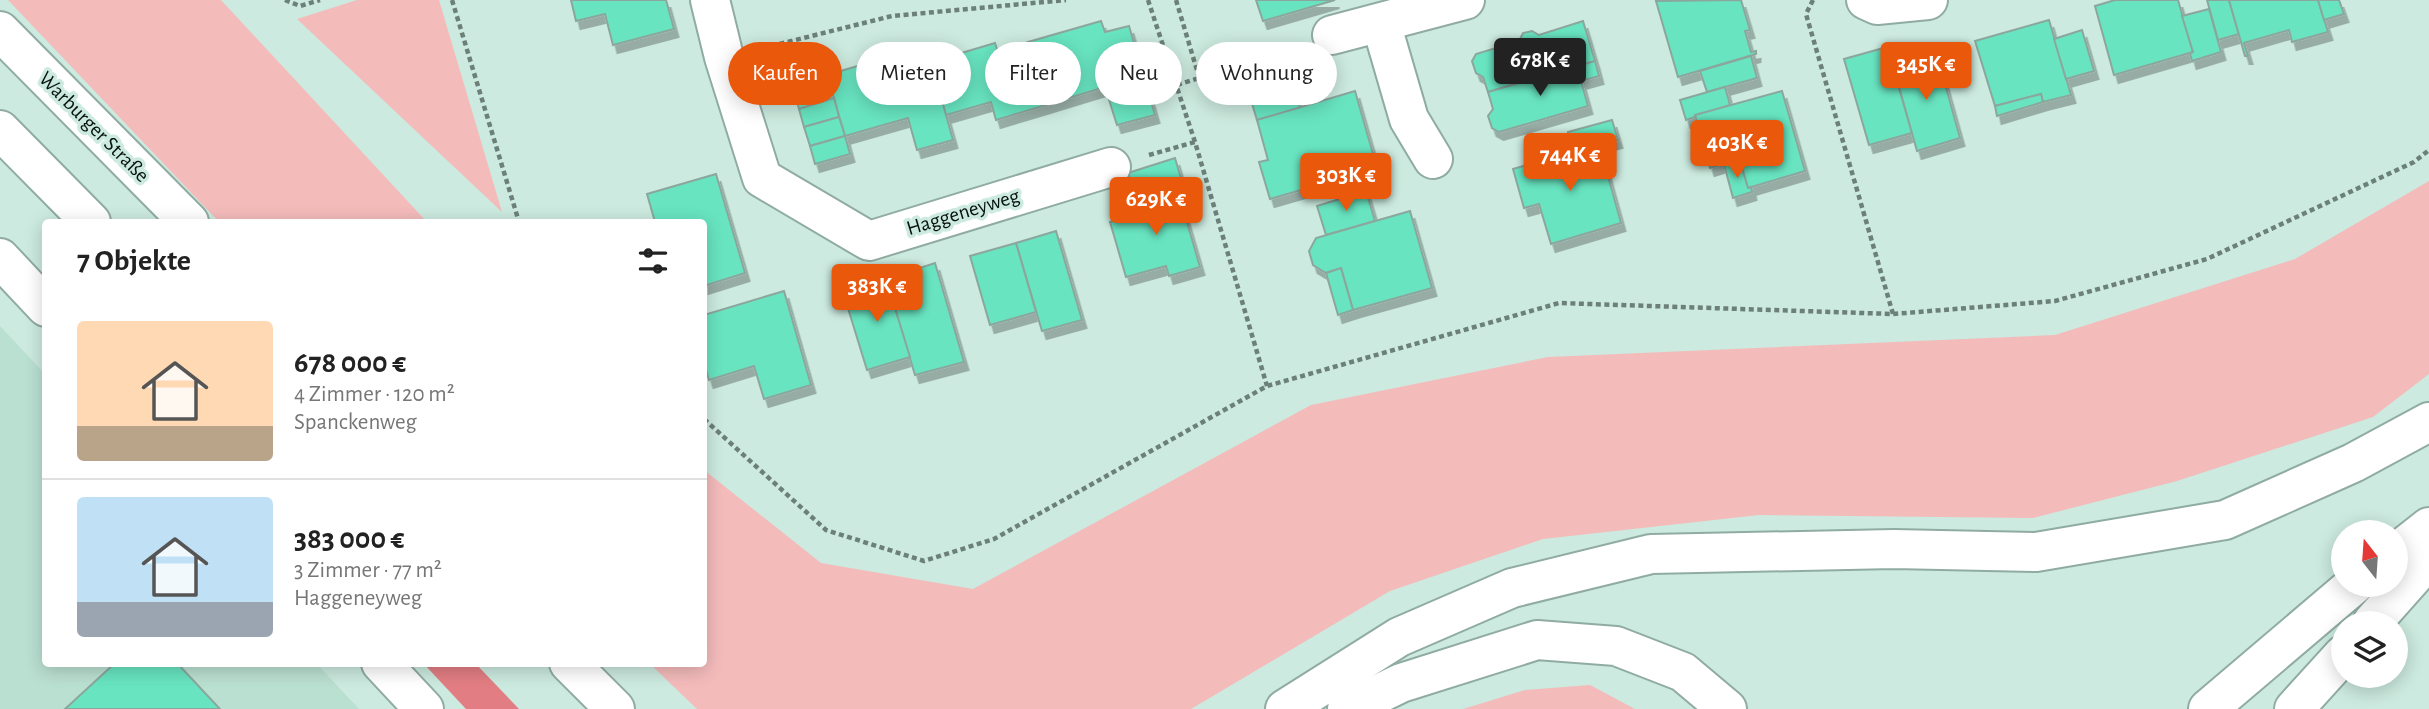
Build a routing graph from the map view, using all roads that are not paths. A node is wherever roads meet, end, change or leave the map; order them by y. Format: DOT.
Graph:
graph roads {
  1 [pos="710,0"];
  2 [pos="1465,0"];
  3 [pos="1866,0"];
  4 [pos="1928,0"];
  5 [pos="1381,23"];
  6 [pos="0,31"];
  7 [pos="1332,35"];
  8 [pos="0,130"];
  9 [pos="1433,159"];
  10 [pos="1111,167"];
  11 [pos="88,219"];
  12 [pos="185,219"];
  13 [pos="0,258"];
  14 [pos="42,303"];
  15 [pos="2429,422"];
  16 [pos="2429,527"];
  17 [pos="2408,543"];
  18 [pos="2429,559"];
  19 [pos="2340,597"];
  20 [pos="2383,611"];
  21 [pos="384,667"];
  22 [pos="573,667"];
  23 [pos="2331,668"];
  24 [pos="424,709"];
  25 [pos="615,709"];
  26 [pos="1286,709"];
  27 [pos="1347,709"];
  28 [pos="1727,709"];
  29 [pos="2208,709"];
  30 [pos="2294,709"];
  1 -- 10 [label="main road, Haggeneyweg"];
  2 -- 5 [label="main road"];
  3 -- 4 [label="main road"];
  5 -- 7 [label="main road"];
  5 -- 9 [label="main road"];
  6 -- 12 [label="main road, Warburger Straße"];
  8 -- 11 [label="main road"];
  13 -- 14 [label="main road"];
  15 -- 26 [label="main road"];
  16 -- 17 [label="main road"];
  18 -- 20 [label="main road"];
  19 -- 29 [label="main road"];
  21 -- 24 [label="main road"];
  22 -- 25 [label="main road"];
  23 -- 30 [label="main road"];
  27 -- 28 [label="main road"];
}
